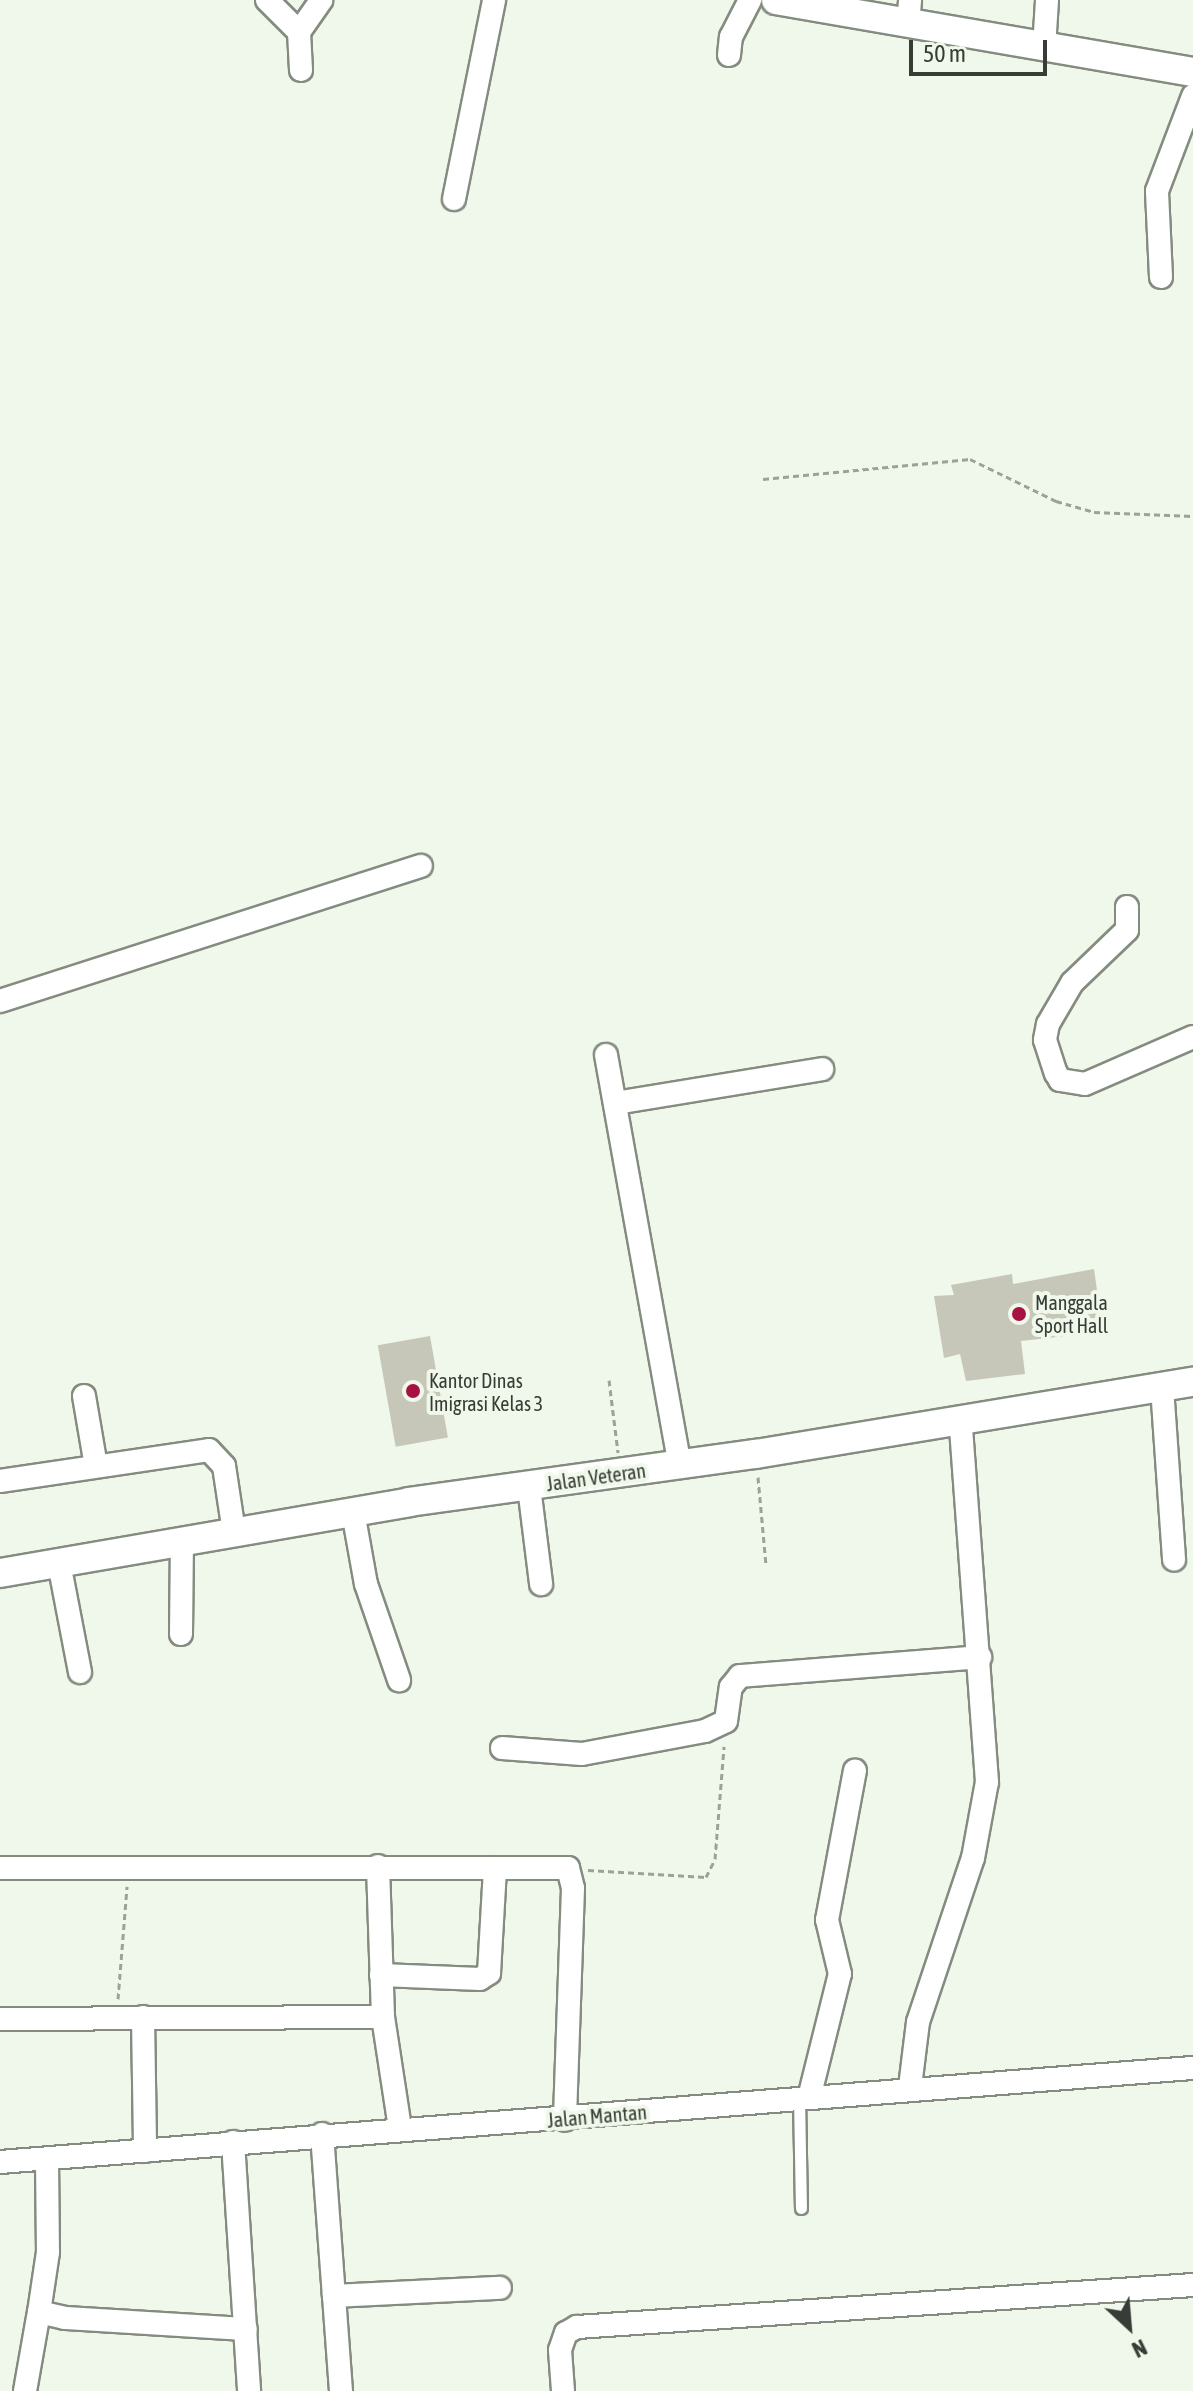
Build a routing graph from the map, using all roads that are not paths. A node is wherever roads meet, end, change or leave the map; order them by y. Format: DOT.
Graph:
graph roads {
  1 [pos="267,0"];
  2 [pos="321,0"];
  3 [pos="494,0"];
  4 [pos="750,0"];
  5 [pos="1047,0"];
  6 [pos="784,1"];
  7 [pos="909,12"];
  8 [pos="299,32"];
  9 [pos="1044,48"];
  10 [pos="729,55"];
  11 [pos="301,70"];
  12 [pos="1193,72"];
  13 [pos="1193,96"];
  14 [pos="454,199"];
  15 [pos="1161,277"];
  16 [pos="421,866"];
  17 [pos="1127,907"];
  18 [pos="0,1001"];
  19 [pos="1193,1037"];
  20 [pos="606,1055"];
  21 [pos="822,1069"];
  22 [pos="615,1103"];
  23 [pos="1193,1382"];
  24 [pos="1162,1387"];
  25 [pos="84,1396"];
  26 [pos="960,1418"];
  27 [pos="680,1465"];
  28 [pos="96,1466"];
  29 [pos="0,1481"];
  30 [pos="529,1487"];
  31 [pos="353,1512"];
  32 [pos="234,1532"];
  33 [pos="182,1542"];
  34 [pos="1174,1560"];
  35 [pos="59,1563"];
  36 [pos="0,1573"];
  37 [pos="541,1584"];
  38 [pos="181,1634"];
  39 [pos="980,1657"];
  40 [pos="80,1672"];
  41 [pos="399,1680"];
  42 [pos="502,1748"];
  43 [pos="855,1771"];
  44 [pos="378,1866"];
  45 [pos="0,1868"];
  46 [pos="495,1868"];
  47 [pos="381,1975"];
  48 [pos="143,2017"];
  49 [pos="383,2017"];
  50 [pos="0,2019"];
  51 [pos="1193,2068"];
  52 [pos="910,2087"];
  53 [pos="804,2095"];
  54 [pos="565,2120"];
  55 [pos="400,2128"];
  56 [pos="322,2134"];
  57 [pos="233,2142"];
  58 [pos="145,2151"];
  59 [pos="47,2159"];
  60 [pos="0,2162"];
  61 [pos="801,2208"];
  62 [pos="1193,2285"];
  63 [pos="500,2288"];
  64 [pos="334,2296"];
  65 [pos="39,2312"];
  66 [pos="246,2329"];
  67 [pos="25,2391"];
  68 [pos="249,2391"];
  69 [pos="341,2391"];
  70 [pos="563,2391"];
  1 -- 8 [label="street"];
  2 -- 8 [label="street"];
  3 -- 14 [label="street"];
  4 -- 10 [label="street"];
  5 -- 9 [label="street"];
  6 -- 7 [label="street"];
  7 -- 9 [label="street"];
  8 -- 11 [label="street"];
  9 -- 12 [label="street"];
  13 -- 15 [label="street"];
  16 -- 18 [label="street"];
  17 -- 19 [label="street"];
  20 -- 22 [label="street"];
  21 -- 22 [label="street"];
  22 -- 27 [label="street"];
  23 -- 24 [label="street, Jalan Veteran"];
  24 -- 26 [label="street, Jalan Veteran"];
  24 -- 34 [label="street"];
  25 -- 28 [label="street"];
  26 -- 27 [label="street, Jalan Veteran"];
  26 -- 39 [label="street"];
  27 -- 30 [label="street, Jalan Veteran"];
  28 -- 29 [label="street"];
  28 -- 32 [label="street"];
  30 -- 31 [label="street, Jalan Veteran"];
  30 -- 37 [label="street"];
  31 -- 32 [label="street, Jalan Veteran"];
  31 -- 41 [label="street"];
  32 -- 33 [label="street, Jalan Veteran"];
  33 -- 35 [label="street, Jalan Veteran"];
  33 -- 38 [label="street"];
  35 -- 36 [label="street, Jalan Veteran"];
  35 -- 40 [label="street"];
  39 -- 42 [label="street"];
  39 -- 52 [label="street"];
  43 -- 53 [label="street"];
  44 -- 45 [label="street"];
  44 -- 46 [label="street"];
  44 -- 47 [label="street"];
  46 -- 47 [label="street"];
  46 -- 54 [label="street"];
  47 -- 49 [label="street"];
  48 -- 49 [label="street"];
  48 -- 50 [label="street"];
  48 -- 58 [label="street"];
  49 -- 55 [label="street"];
  51 -- 52 [label="street, Jalan Mantan"];
  52 -- 53 [label="street, Jalan Mantan"];
  53 -- 54 [label="street, Jalan Mantan"];
  53 -- 61 [label="lane"];
  54 -- 55 [label="street, Jalan Mantan"];
  55 -- 56 [label="street, Jalan Mantan"];
  56 -- 57 [label="street, Jalan Mantan"];
  56 -- 64 [label="street"];
  57 -- 58 [label="street, Jalan Mantan"];
  57 -- 66 [label="street"];
  58 -- 59 [label="street, Jalan Mantan"];
  59 -- 60 [label="street, Jalan Mantan"];
  59 -- 65 [label="street"];
  62 -- 70 [label="street"];
  63 -- 64 [label="street"];
  64 -- 69 [label="street"];
  65 -- 66 [label="street"];
  65 -- 67 [label="street"];
  66 -- 68 [label="street"];
}
